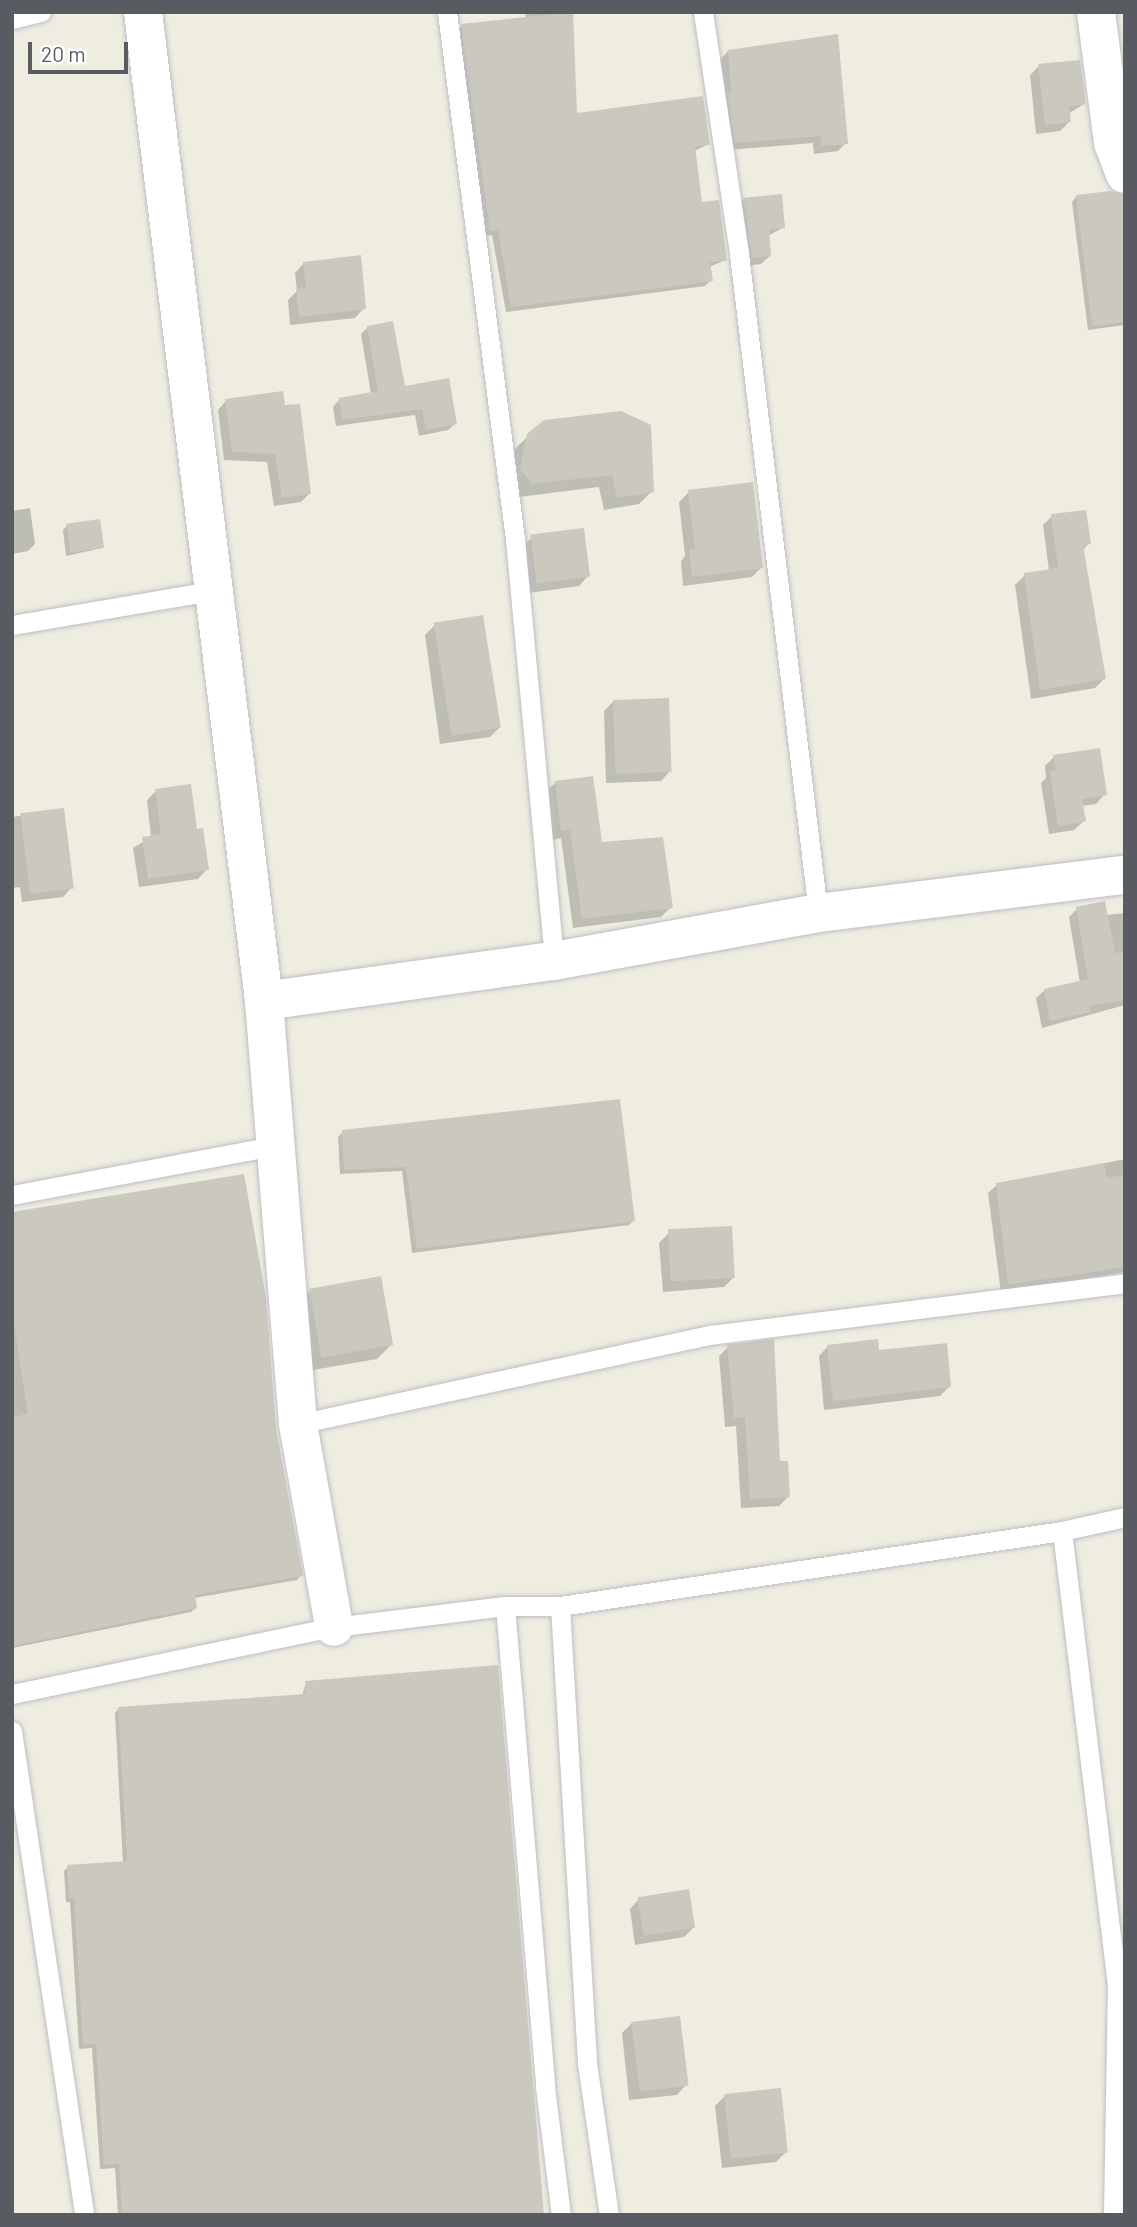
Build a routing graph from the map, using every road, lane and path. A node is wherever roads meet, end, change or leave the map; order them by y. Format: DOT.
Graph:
graph roads {
  1 [pos="41,12"];
  2 [pos="143,12"];
  3 [pos="447,12"];
  4 [pos="703,12"];
  5 [pos="1096,12"];
  6 [pos="12,19"];
  7 [pos="1125,174"];
  8 [pos="211,591"];
  9 [pos="12,625"];
  10 [pos="1125,875"];
  11 [pos="818,913"];
  12 [pos="554,961"];
  13 [pos="264,1001"];
  14 [pos="275,1146"];
  15 [pos="12,1195"];
  16 [pos="1125,1283"];
  17 [pos="298,1424"];
  18 [pos="1125,1517"];
  19 [pos="1062,1531"];
  20 [pos="505,1606"];
  21 [pos="559,1606"];
  22 [pos="334,1627"];
  23 [pos="12,1694"];
  24 [pos="12,1731"];
  25 [pos="84,2215"];
  26 [pos="561,2215"];
  27 [pos="609,2215"];
  28 [pos="1113,2215"];
  1 -- 6 [label="lane"];
  2 -- 8 [label="street"];
  3 -- 12 [label="lane"];
  4 -- 11 [label="lane"];
  5 -- 7 [label="street"];
  8 -- 9 [label="lane"];
  8 -- 13 [label="street"];
  10 -- 11 [label="street"];
  11 -- 12 [label="street"];
  12 -- 13 [label="street"];
  13 -- 14 [label="street"];
  14 -- 15 [label="lane"];
  14 -- 17 [label="street"];
  16 -- 17 [label="lane"];
  17 -- 22 [label="street"];
  18 -- 19 [label="lane"];
  19 -- 21 [label="lane"];
  19 -- 28 [label="lane"];
  20 -- 21 [label="lane"];
  20 -- 22 [label="lane"];
  20 -- 26 [label="lane"];
  21 -- 27 [label="lane"];
  22 -- 23 [label="lane"];
  24 -- 25 [label="lane"];
}
